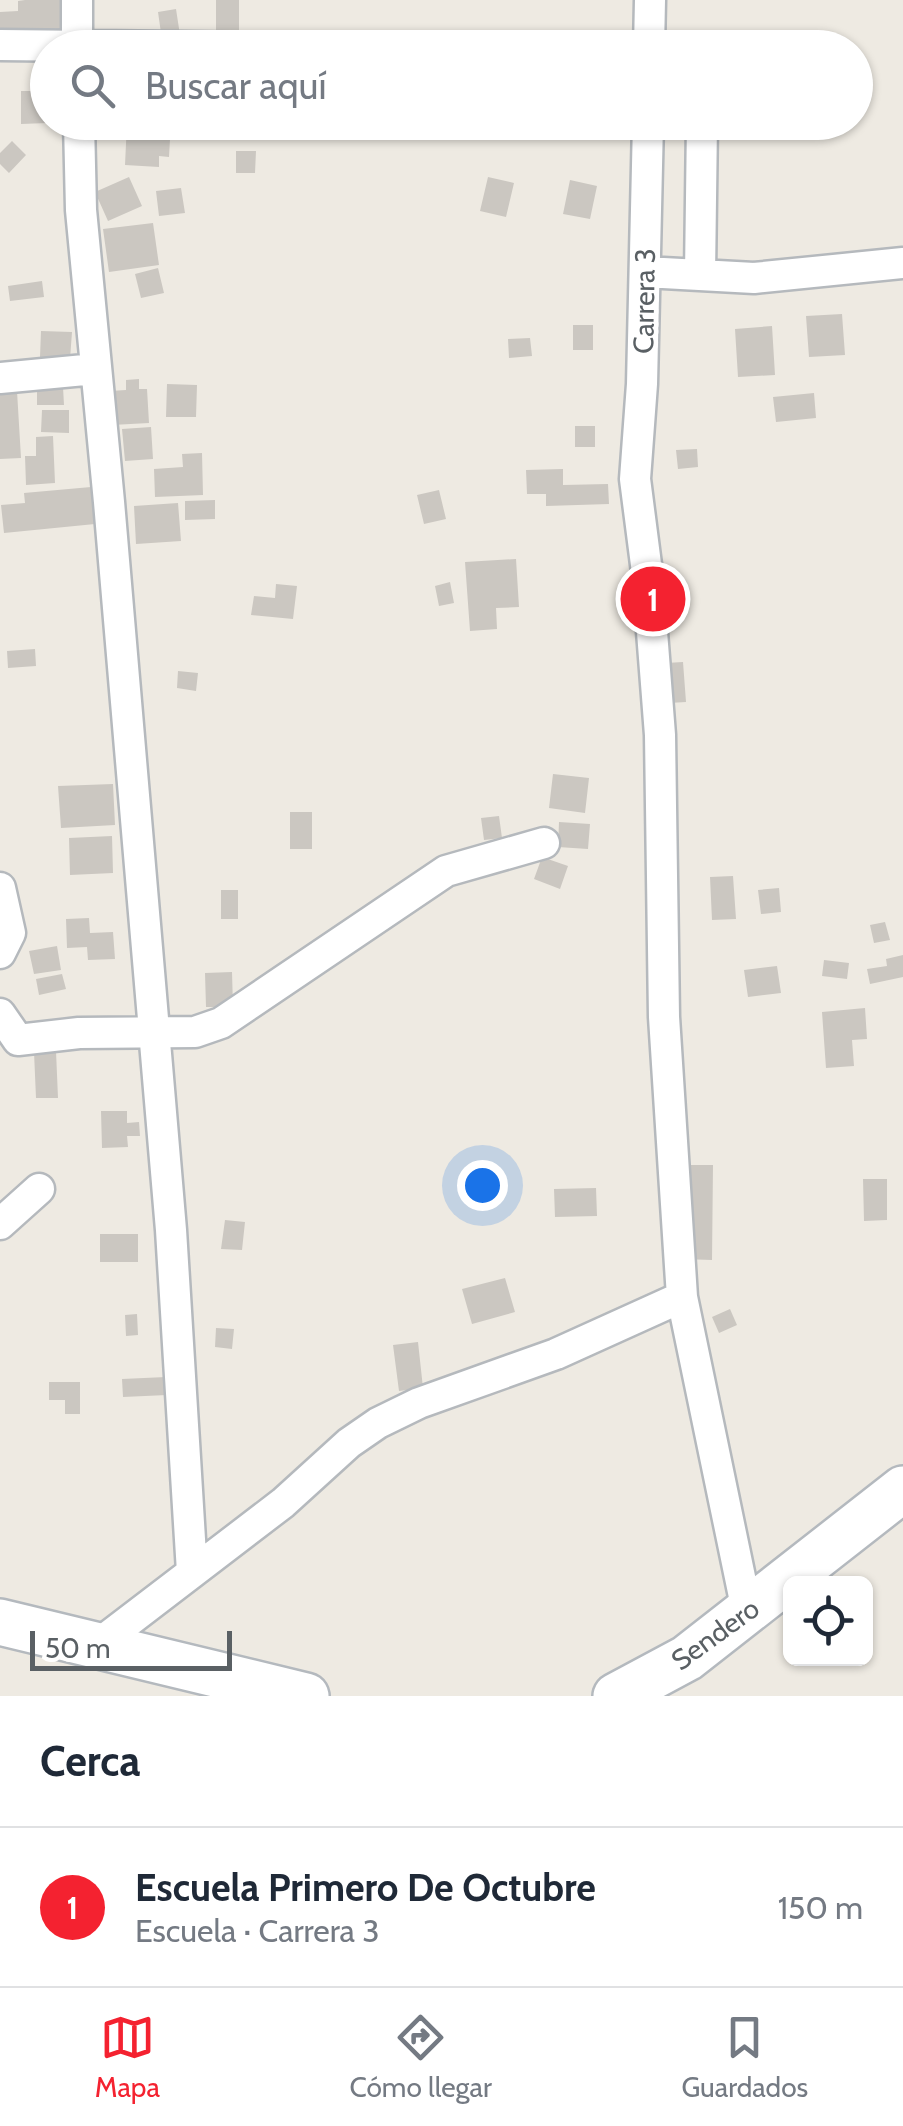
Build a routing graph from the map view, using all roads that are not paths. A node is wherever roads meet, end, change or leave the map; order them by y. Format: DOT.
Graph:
graph roads {
  1 [pos="77,0"];
  2 [pos="650,0"];
  3 [pos="77,30"];
  4 [pos="649,30"];
  5 [pos="0,46"];
  6 [pos="30,46"];
  7 [pos="79,140"];
  8 [pos="648,140"];
  9 [pos="702,140"];
  10 [pos="903,263"];
  11 [pos="645,272"];
  12 [pos="700,275"];
  13 [pos="96,369"];
  14 [pos="0,378"];
  15 [pos="544,843"];
  16 [pos="0,888"];
  17 [pos="0,953"];
  18 [pos="0,1014"];
  19 [pos="156,1033"];
  20 [pos="39,1190"];
  21 [pos="0,1224"];
  22 [pos="682,1297"];
  23 [pos="903,1489"];
  24 [pos="192,1572"];
  25 [pos="746,1611"];
  26 [pos="0,1622"];
  27 [pos="96,1646"];
  28 [pos="306,1696"];
  29 [pos="616,1696"];
  1 -- 3 [label="street"];
  2 -- 4 [label="street"];
  5 -- 6 [label="street"];
  7 -- 13 [label="street"];
  8 -- 11 [label="street, Carrera 3"];
  9 -- 12 [label="street"];
  10 -- 12 [label="street"];
  11 -- 12 [label="street"];
  11 -- 22 [label="street, Carrera 3"];
  13 -- 14 [label="street"];
  13 -- 19 [label="street"];
  15 -- 19 [label="street"];
  16 -- 17 [label="street"];
  18 -- 19 [label="street"];
  19 -- 24 [label="street"];
  20 -- 21 [label="street"];
  22 -- 24 [label="street"];
  22 -- 25 [label="street, Carrera 3"];
  23 -- 25 [label="main road, Sendero"];
  24 -- 27 [label="street"];
  25 -- 29 [label="main road, Sendero"];
  26 -- 27 [label="main road"];
  27 -- 28 [label="main road"];
}
